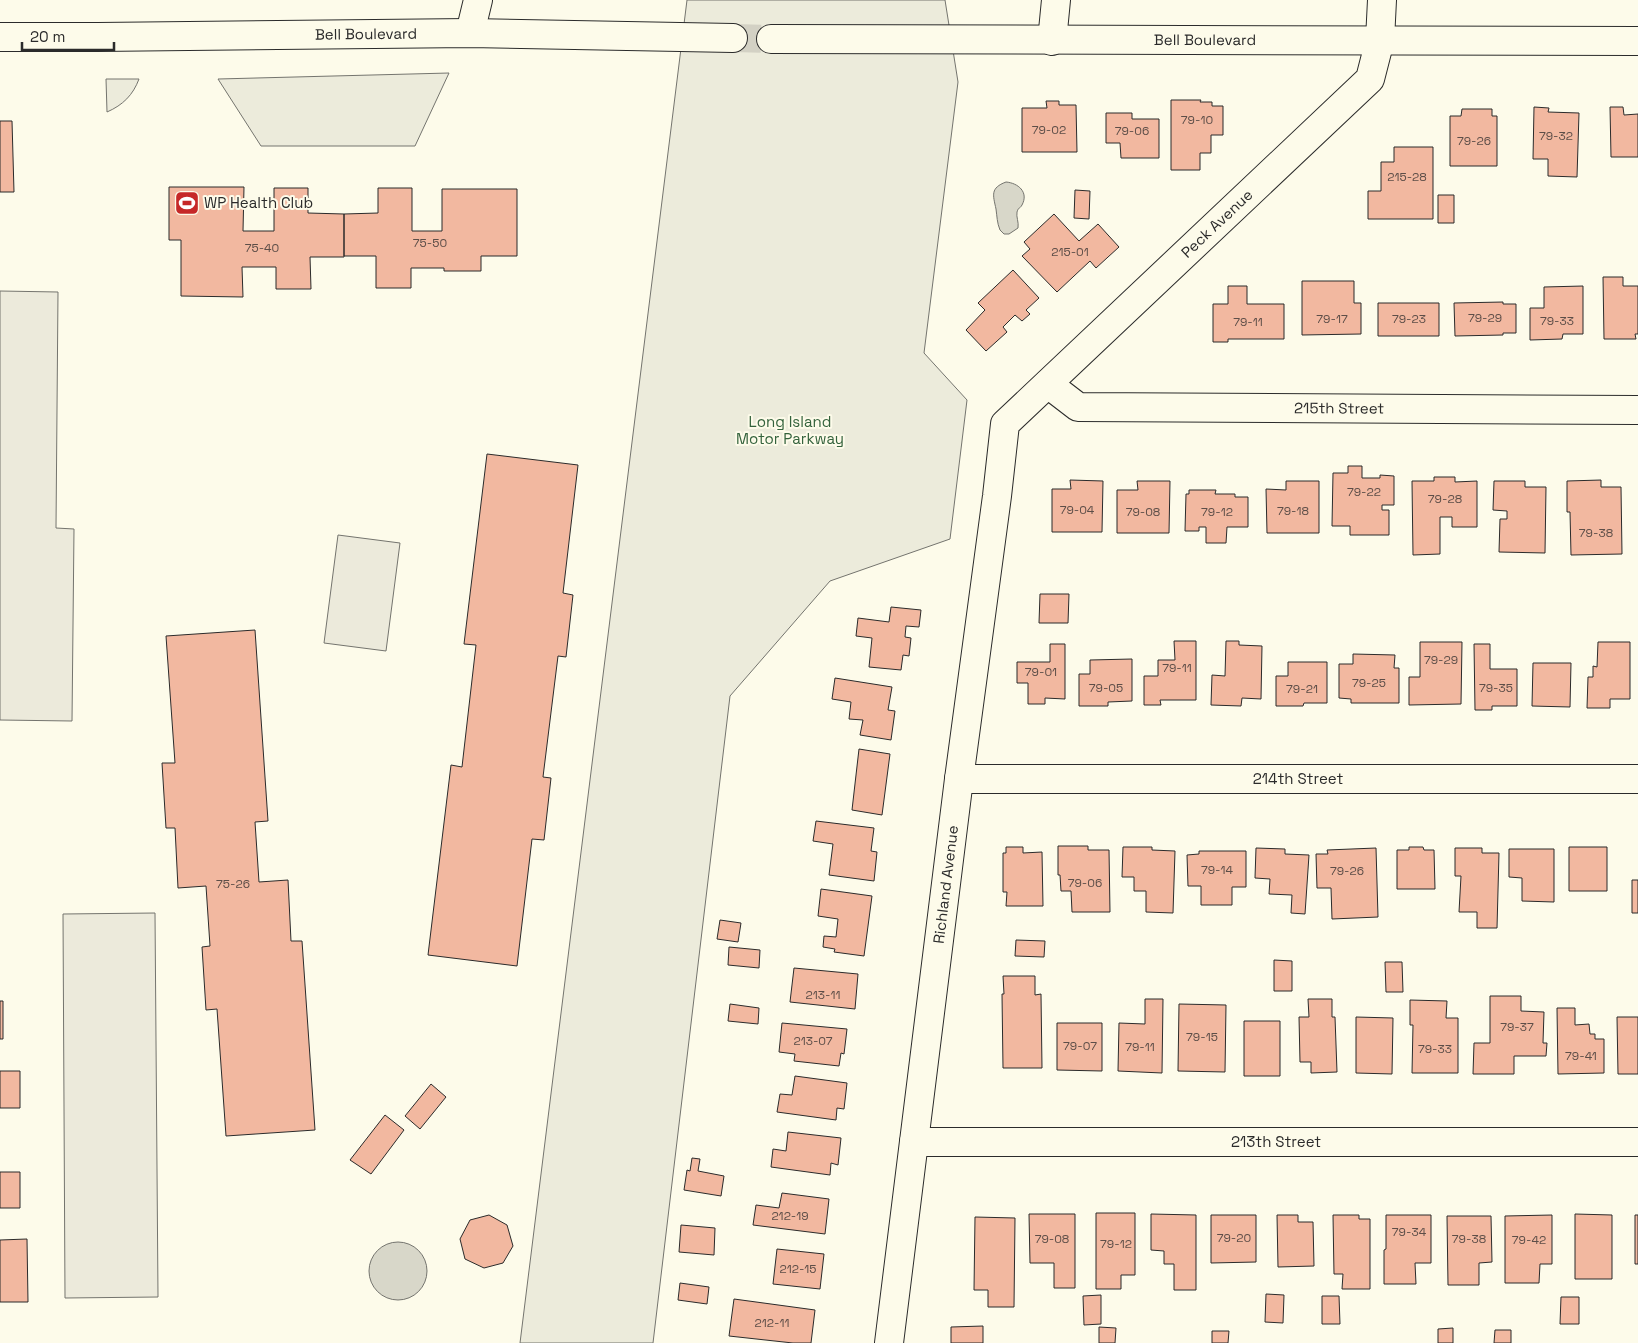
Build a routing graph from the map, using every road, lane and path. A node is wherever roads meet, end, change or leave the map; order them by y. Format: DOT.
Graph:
graph roads {
  1 [pos="478,0"];
  2 [pos="1056,0"];
  3 [pos="1382,0"];
  4 [pos="470,33"];
  5 [pos="0,37"];
  6 [pos="733,38"];
  7 [pos="771,40"];
  8 [pos="1380,40"];
  9 [pos="1052,41"];
  10 [pos="1638,41"];
  11 [pos="1048,384"];
  12 [pos="1638,410"];
  13 [pos="1005,424"];
  14 [pos="959,779"];
  15 [pos="1638,779"];
  16 [pos="914,1142"];
  17 [pos="1638,1142"];
  18 [pos="889,1343"];
  1 -- 4 [label="street"];
  2 -- 9 [label="street"];
  3 -- 8 [label="street, Peck Avenue"];
  4 -- 5 [label="street, Bell Boulevard"];
  4 -- 6 [label="street, Bell Boulevard"];
  7 -- 9 [label="street, Bell Boulevard"];
  8 -- 9 [label="street, Bell Boulevard"];
  8 -- 10 [label="street, Bell Boulevard"];
  8 -- 11 [label="street, Peck Avenue"];
  11 -- 12 [label="street, 215th Street"];
  11 -- 13 [label="street, Peck Avenue"];
  13 -- 14 [label="street, Richland Avenue"];
  14 -- 15 [label="street, 214th Street"];
  14 -- 16 [label="street, Richland Avenue"];
  16 -- 17 [label="street, 213th Street"];
  16 -- 18 [label="street, Richland Avenue"];
}
